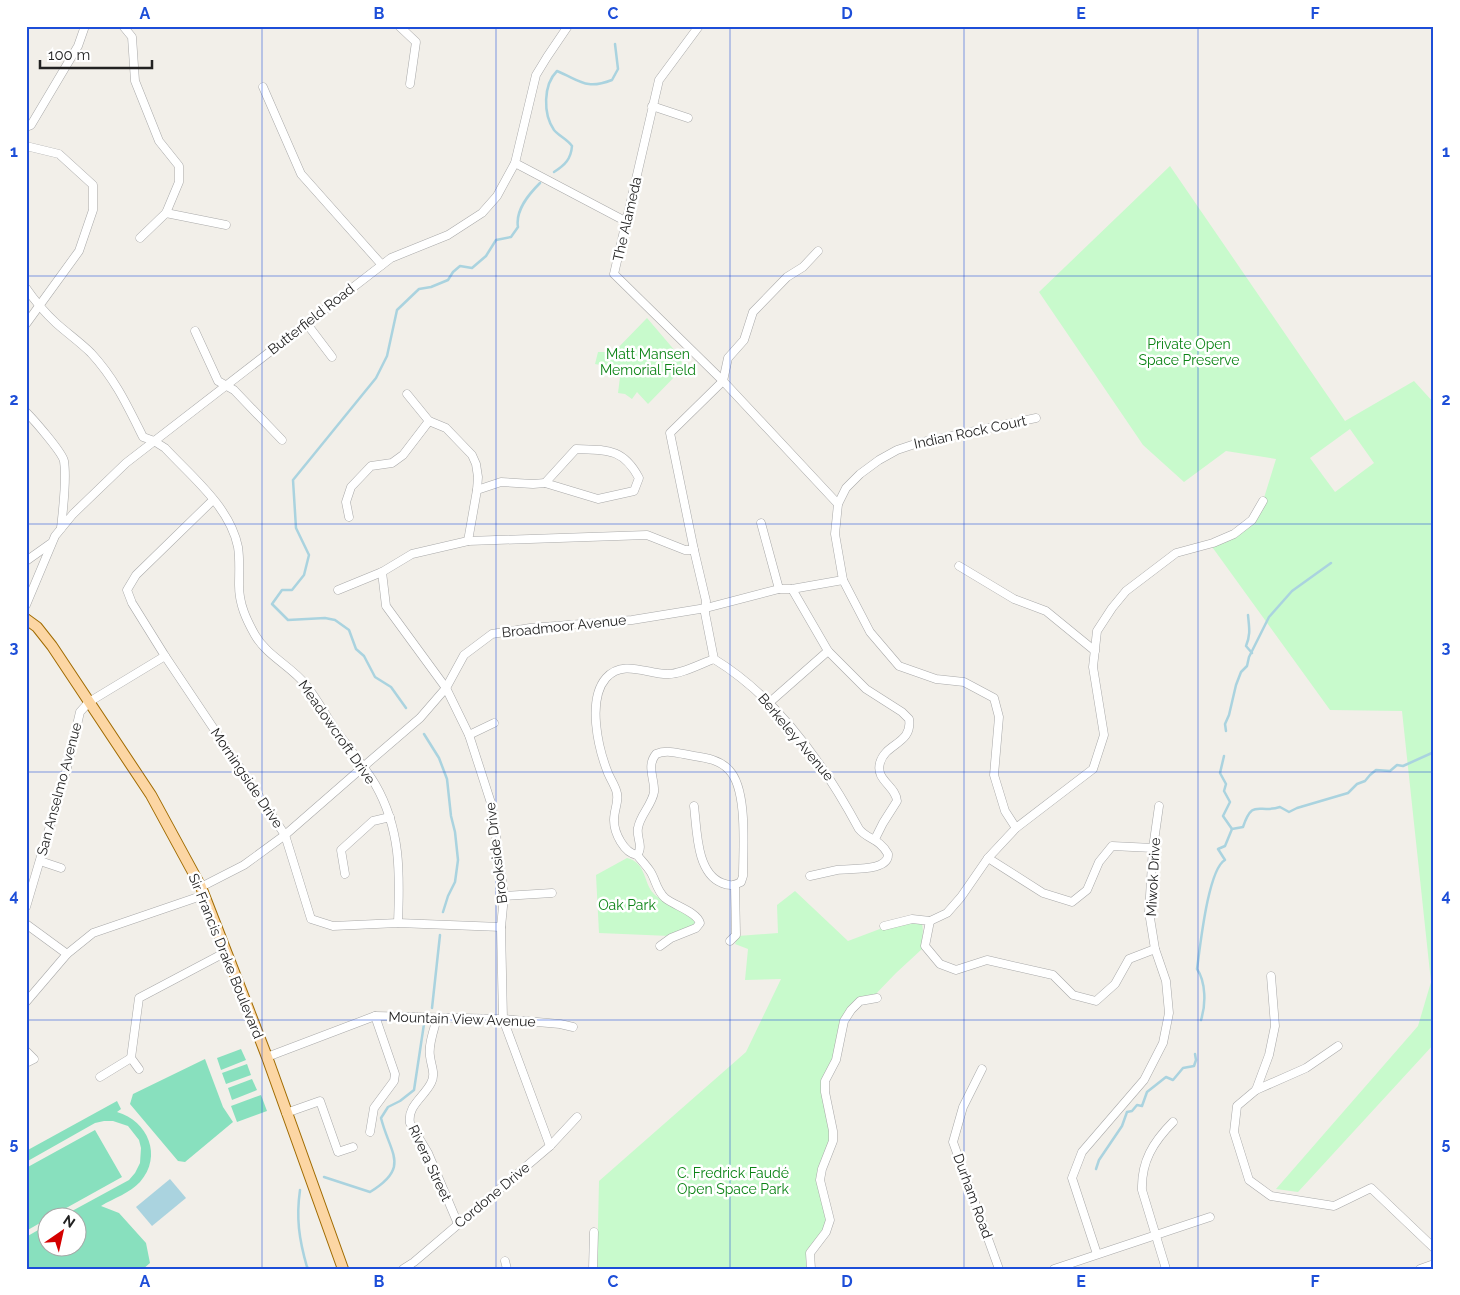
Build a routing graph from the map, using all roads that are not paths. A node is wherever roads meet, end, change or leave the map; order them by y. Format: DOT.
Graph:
graph roads {
  1 [pos="85,26"];
  2 [pos="123,26"];
  3 [pos="399,26"];
  4 [pos="568,26"];
  5 [pos="699,26"];
  6 [pos="410,84"];
  7 [pos="263,86"];
  8 [pos="652,106"];
  9 [pos="688,118"];
  10 [pos="26,127"];
  11 [pos="26,146"];
  12 [pos="515,163"];
  13 [pos="166,213"];
  14 [pos="627,222"];
  15 [pos="226,226"];
  16 [pos="140,238"];
  17 [pos="818,251"];
  18 [pos="382,265"];
  19 [pos="26,288"];
  20 [pos="40,306"];
  21 [pos="26,324"];
  22 [pos="307,324"];
  23 [pos="195,331"];
  24 [pos="332,357"];
  25 [pos="723,381"];
  26 [pos="226,384"];
  27 [pos="407,394"];
  28 [pos="26,412"];
  29 [pos="1036,418"];
  30 [pos="428,421"];
  31 [pos="282,440"];
  32 [pos="154,441"];
  33 [pos="544,483"];
  34 [pos="477,490"];
  35 [pos="213,500"];
  36 [pos="1263,501"];
  37 [pos="838,504"];
  38 [pos="348,517"];
  39 [pos="761,523"];
  40 [pos="61,528"];
  41 [pos="468,541"];
  42 [pos="50,544"];
  43 [pos="694,550"];
  44 [pos="26,561"];
  45 [pos="960,566"];
  46 [pos="382,572"];
  47 [pos="843,580"];
  48 [pos="792,589"];
  49 [pos="338,590"];
  50 [pos="779,590"];
  51 [pos="26,604"];
  52 [pos="706,608"];
  53 [pos="26,619"];
  54 [pos="828,651"];
  55 [pos="1094,651"];
  56 [pos="165,656"];
  57 [pos="714,659"];
  58 [pos="446,688"];
  59 [pos="89,702"];
  60 [pos="770,702"];
  61 [pos="494,723"];
  62 [pos="469,735"];
  63 [pos="363,767"];
  64 [pos="694,806"];
  65 [pos="1159,806"];
  66 [pos="390,817"];
  67 [pos="1016,828"];
  68 [pos="285,835"];
  69 [pos="876,839"];
  70 [pos="1153,848"];
  71 [pos="638,855"];
  72 [pos="988,858"];
  73 [pos="40,861"];
  74 [pos="60,868"];
  75 [pos="345,874"];
  76 [pos="810,876"];
  77 [pos="735,885"];
  78 [pos="202,891"];
  79 [pos="552,893"];
  80 [pos="504,896"];
  81 [pos="26,907"];
  82 [pos="930,921"];
  83 [pos="398,923"];
  84 [pos="26,924"];
  85 [pos="884,926"];
  86 [pos="501,927"];
  87 [pos="730,942"];
  88 [pos="660,946"];
  89 [pos="1155,949"];
  90 [pos="226,952"];
  91 [pos="68,954"];
  92 [pos="1271,976"];
  93 [pos="877,998"];
  94 [pos="26,1002"];
  95 [pos="375,1016"];
  96 [pos="437,1018"];
  97 [pos="503,1020"];
  98 [pos="573,1027"];
  99 [pos="1338,1046"];
  100 [pos="26,1051"];
  101 [pos="267,1057"];
  102 [pos="132,1058"];
  103 [pos="26,1063"];
  104 [pos="140,1069"];
  105 [pos="982,1069"];
  106 [pos="100,1077"];
  107 [pos="1256,1090"];
  108 [pos="286,1113"];
  109 [pos="577,1117"];
  110 [pos="1173,1122"];
  111 [pos="370,1132"];
  112 [pos="550,1146"];
  113 [pos="353,1147"];
  114 [pos="1210,1217"];
  115 [pos="458,1224"];
  116 [pos="594,1232"];
  117 [pos="1154,1236"];
  118 [pos="1434,1248"];
  119 [pos="1097,1254"];
  120 [pos="1434,1264"];
  121 [pos="343,1269"];
  122 [pos="403,1269"];
  123 [pos="593,1269"];
  124 [pos="811,1269"];
  125 [pos="999,1269"];
  126 [pos="1054,1269"];
  127 [pos="1166,1269"];
  128 [pos="1420,1269"];
  1 -- 10 [label="street"];
  2 -- 13 [label="street"];
  3 -- 6 [label="street"];
  4 -- 12 [label="street, Butterfield Road"];
  5 -- 8 [label="street, The Alameda"];
  7 -- 18 [label="street"];
  8 -- 9 [label="street"];
  8 -- 14 [label="street, The Alameda"];
  11 -- 20 [label="street"];
  12 -- 14 [label="street"];
  12 -- 18 [label="street, Butterfield Road"];
  13 -- 15 [label="street"];
  13 -- 16 [label="street"];
  14 -- 25 [label="street, The Alameda"];
  17 -- 25 [label="street"];
  18 -- 22 [label="street, Butterfield Road"];
  19 -- 20 [label="street, Meadowcroft Drive"];
  20 -- 21 [label="street"];
  20 -- 32 [label="street, Meadowcroft Drive"];
  22 -- 24 [label="street"];
  22 -- 26 [label="street, Butterfield Road"];
  23 -- 26 [label="street"];
  25 -- 37 [label="street, The Alameda"];
  25 -- 43 [label="street"];
  26 -- 31 [label="street"];
  26 -- 32 [label="street, Butterfield Road"];
  27 -- 30 [label="street"];
  28 -- 40 [label="street"];
  29 -- 37 [label="street, Indian Rock Court"];
  30 -- 34 [label="street"];
  30 -- 38 [label="street"];
  32 -- 35 [label="street, Meadowcroft Drive"];
  32 -- 40 [label="street, Butterfield Road"];
  33 -- 33 [label="street"];
  33 -- 34 [label="street"];
  34 -- 41 [label="street"];
  35 -- 56 [label="street, Morningside Drive"];
  35 -- 63 [label="street, Meadowcroft Drive"];
  36 -- 55 [label="street"];
  37 -- 47 [label="street"];
  39 -- 50 [label="street"];
  40 -- 42 [label="street, Butterfield Road"];
  41 -- 43 [label="street"];
  41 -- 46 [label="street"];
  42 -- 44 [label="street"];
  42 -- 51 [label="street, Butterfield Road"];
  43 -- 52 [label="street"];
  45 -- 55 [label="street"];
  46 -- 49 [label="street"];
  46 -- 58 [label="street, Brookside Drive"];
  47 -- 48 [label="street, Broadmoor Avenue"];
  47 -- 67 [label="street"];
  48 -- 50 [label="street, Broadmoor Avenue"];
  48 -- 54 [label="street"];
  50 -- 52 [label="street, Broadmoor Avenue"];
  52 -- 57 [label="street"];
  52 -- 58 [label="street, Broadmoor Avenue"];
  53 -- 59 [label="main road, Sir Francis Drake Boulevard"];
  54 -- 60 [label="street"];
  54 -- 69 [label="street"];
  55 -- 67 [label="street"];
  56 -- 59 [label="street"];
  56 -- 68 [label="street, Morningside Drive"];
  57 -- 60 [label="street, Berkeley Avenue"];
  57 -- 71 [label="street"];
  58 -- 62 [label="street, Brookside Drive"];
  58 -- 63 [label="street, Broadmoor Avenue"];
  59 -- 73 [label="street, San Anselmo Avenue"];
  59 -- 78 [label="main road, Sir Francis Drake Boulevard"];
  60 -- 69 [label="street, Berkeley Avenue"];
  61 -- 62 [label="street"];
  62 -- 80 [label="street, Brookside Drive"];
  63 -- 66 [label="street, Meadowcroft Drive"];
  63 -- 68 [label="street, Broadmoor Avenue"];
  64 -- 77 [label="street"];
  65 -- 70 [label="street, Miwok Drive"];
  66 -- 75 [label="street"];
  66 -- 83 [label="street, Meadowcroft Drive"];
  67 -- 72 [label="street"];
  68 -- 78 [label="street, Broadmoor Avenue"];
  68 -- 83 [label="street, Morningside Drive"];
  69 -- 76 [label="street, Berkeley Avenue"];
  70 -- 72 [label="street"];
  70 -- 89 [label="street, Miwok Drive"];
  71 -- 77 [label="street"];
  71 -- 88 [label="street"];
  72 -- 82 [label="street"];
  73 -- 74 [label="street"];
  73 -- 81 [label="street, San Anselmo Avenue"];
  77 -- 87 [label="street"];
  78 -- 90 [label="main road, Sir Francis Drake Boulevard"];
  78 -- 91 [label="street, Broadmoor Avenue"];
  79 -- 80 [label="street"];
  80 -- 86 [label="street, Brookside Drive"];
  82 -- 85 [label="street"];
  82 -- 89 [label="street"];
  83 -- 86 [label="street, Morningside Drive"];
  84 -- 91 [label="street"];
  86 -- 97 [label="street, Brookside Drive"];
  89 -- 119 [label="street, Miwok Drive"];
  90 -- 101 [label="main road, Sir Francis Drake Boulevard"];
  90 -- 102 [label="street"];
  91 -- 94 [label="street, Broadmoor Avenue"];
  92 -- 107 [label="street"];
  93 -- 124 [label="street"];
  95 -- 96 [label="street, Mountain View Avenue"];
  95 -- 101 [label="street, Mountain View Avenue"];
  95 -- 111 [label="street"];
  96 -- 97 [label="street, Mountain View Avenue"];
  96 -- 115 [label="street, Rivera Street"];
  97 -- 98 [label="street, Mountain View Avenue"];
  97 -- 112 [label="street, Brookside Drive"];
  99 -- 107 [label="street"];
  100 -- 103 [label="street"];
  101 -- 108 [label="main road, Sir Francis Drake Boulevard"];
  102 -- 104 [label="street"];
  102 -- 106 [label="street"];
  105 -- 125 [label="street, Durham Road"];
  107 -- 118 [label="street"];
  108 -- 113 [label="street"];
  108 -- 121 [label="main road, Sir Francis Drake Boulevard"];
  109 -- 112 [label="street, Cordone Drive"];
  110 -- 117 [label="street"];
  112 -- 115 [label="street, Cordone Drive"];
  114 -- 117 [label="street"];
  115 -- 122 [label="street, Cordone Drive"];
  116 -- 123 [label="street"];
  117 -- 119 [label="street"];
  117 -- 127 [label="street"];
  119 -- 126 [label="street"];
  120 -- 128 [label="street"];
}
